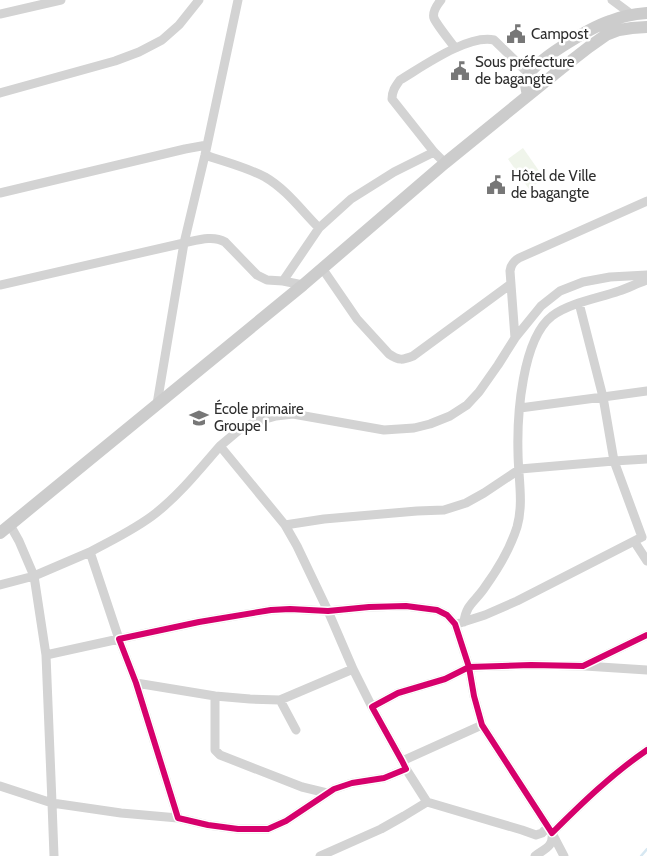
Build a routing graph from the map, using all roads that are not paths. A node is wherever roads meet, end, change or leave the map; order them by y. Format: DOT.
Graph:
graph roads {
  1 [pos="61,0"];
  2 [pos="200,0"];
  3 [pos="238,0"];
  4 [pos="441,0"];
  5 [pos="612,0"];
  6 [pos="647,13"];
  7 [pos="0,14"];
  8 [pos="631,14"];
  9 [pos="647,27"];
  10 [pos="455,48"];
  11 [pos="550,55"];
  12 [pos="562,68"];
  13 [pos="529,74"];
  14 [pos="0,93"];
  15 [pos="528,95"];
  16 [pos="207,145"];
  17 [pos="434,152"];
  18 [pos="205,155"];
  19 [pos="445,163"];
  20 [pos="0,193"];
  21 [pos="647,201"];
  22 [pos="319,228"];
  23 [pos="184,243"];
  24 [pos="322,268"];
  25 [pos="647,275"];
  26 [pos="647,280"];
  27 [pos="284,281"];
  28 [pos="0,284"];
  29 [pos="511,284"];
  30 [pos="303,285"];
  31 [pos="579,304"];
  32 [pos="515,338"];
  33 [pos="647,390"];
  34 [pos="603,397"];
  35 [pos="157,404"];
  36 [pos="520,408"];
  37 [pos="220,446"];
  38 [pos="647,459"];
  39 [pos="614,461"];
  40 [pos="520,468"];
  41 [pos="285,525"];
  42 [pos="5,529"];
  43 [pos="641,538"];
  44 [pos="90,552"];
  45 [pos="647,561"];
  46 [pos="34,576"];
  47 [pos="0,585"];
  48 [pos="328,611"];
  49 [pos="460,623"];
  50 [pos="647,635"];
  51 [pos="119,639"];
  52 [pos="46,654"];
  53 [pos="584,666"];
  54 [pos="469,667"];
  55 [pos="353,670"];
  56 [pos="647,670"];
  57 [pos="136,683"];
  58 [pos="216,696"];
  59 [pos="280,700"];
  60 [pos="372,707"];
  61 [pos="482,724"];
  62 [pos="296,730"];
  63 [pos="647,750"];
  64 [pos="404,765"];
  65 [pos="0,786"];
  66 [pos="327,793"];
  67 [pos="427,802"];
  68 [pos="52,804"];
  69 [pos="178,818"];
  70 [pos="550,830"];
  71 [pos="54,856"];
  72 [pos="320,856"];
  73 [pos="534,856"];
  74 [pos="564,856"];
  1 -- 7 [label="street"];
  2 -- 14 [label="street"];
  3 -- 16 [label="street"];
  4 -- 10 [label="street"];
  5 -- 8 [label="street"];
  6 -- 8 [label="street"];
  8 -- 11 [label="street"];
  9 -- 12 [label="street"];
  10 -- 13 [label="street"];
  10 -- 17 [label="street"];
  11 -- 12 [label="street"];
  11 -- 13 [label="street"];
  12 -- 15 [label="street"];
  13 -- 15 [label="street"];
  15 -- 19 [label="street"];
  16 -- 18 [label="street"];
  16 -- 20 [label="street"];
  17 -- 19 [label="street"];
  17 -- 22 [label="street"];
  18 -- 22 [label="street"];
  18 -- 23 [label="street"];
  19 -- 24 [label="street"];
  21 -- 29 [label="street"];
  22 -- 27 [label="street"];
  23 -- 27 [label="street"];
  23 -- 28 [label="street"];
  23 -- 35 [label="street"];
  24 -- 29 [label="street"];
  24 -- 30 [label="street"];
  25 -- 32 [label="street"];
  26 -- 31 [label="street"];
  27 -- 30 [label="street"];
  29 -- 32 [label="street"];
  30 -- 35 [label="street"];
  31 -- 34 [label="street"];
  31 -- 36 [label="street"];
  32 -- 37 [label="street"];
  33 -- 34 [label="street"];
  34 -- 36 [label="street"];
  34 -- 39 [label="street"];
  35 -- 42 [label="street"];
  36 -- 40 [label="street"];
  37 -- 41 [label="street"];
  37 -- 44 [label="street"];
  38 -- 39 [label="street"];
  39 -- 40 [label="street"];
  39 -- 43 [label="street"];
  40 -- 41 [label="street"];
  40 -- 49 [label="street"];
  41 -- 48 [label="street"];
  42 -- 46 [label="street"];
  43 -- 45 [label="street"];
  43 -- 49 [label="street"];
  44 -- 46 [label="street"];
  44 -- 51 [label="street"];
  46 -- 47 [label="street"];
  46 -- 52 [label="street"];
  48 -- 49 [label="street"];
  48 -- 51 [label="street"];
  48 -- 55 [label="street"];
  49 -- 54 [label="street"];
  50 -- 53 [label="street"];
  51 -- 52 [label="street"];
  51 -- 57 [label="street"];
  52 -- 68 [label="street"];
  53 -- 54 [label="street"];
  53 -- 56 [label="street"];
  54 -- 60 [label="street"];
  54 -- 61 [label="street"];
  55 -- 59 [label="street"];
  55 -- 60 [label="street"];
  57 -- 58 [label="street"];
  57 -- 69 [label="street"];
  58 -- 59 [label="street"];
  58 -- 66 [label="street"];
  59 -- 62 [label="street"];
  60 -- 64 [label="street"];
  61 -- 64 [label="street"];
  61 -- 70 [label="street"];
  63 -- 70 [label="street"];
  64 -- 66 [label="street"];
  64 -- 67 [label="street"];
  65 -- 68 [label="street"];
  66 -- 69 [label="street"];
  67 -- 70 [label="street"];
  67 -- 72 [label="street"];
  68 -- 69 [label="street"];
  68 -- 71 [label="street"];
  70 -- 73 [label="street"];
  70 -- 74 [label="street"];
}
